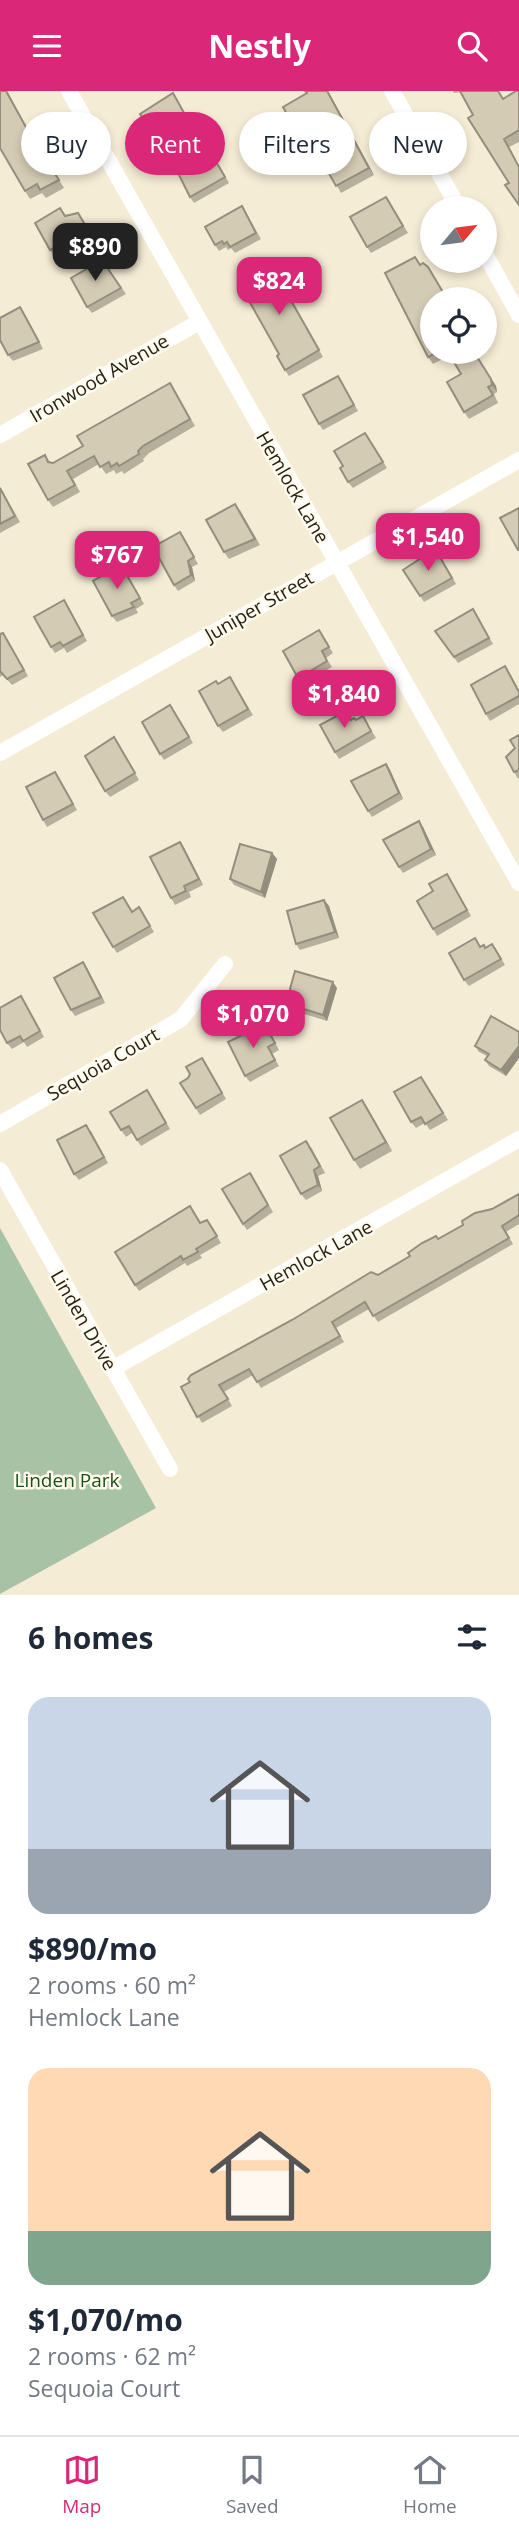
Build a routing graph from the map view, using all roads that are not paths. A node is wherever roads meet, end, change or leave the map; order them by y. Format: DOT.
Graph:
graph roads {
  1 [pos="69,91"];
  2 [pos="392,91"];
  3 [pos="451,196"];
  4 [pos="496,273"];
  5 [pos="519,315"];
  6 [pos="199,322"];
  7 [pos="0,435"];
  8 [pos="519,460"];
  9 [pos="336,563"];
  10 [pos="0,753"];
  11 [pos="519,883"];
  12 [pos="225,964"];
  13 [pos="0,1124"];
  14 [pos="519,1139"];
  15 [pos="0,1170"];
  16 [pos="112,1369"];
  17 [pos="170,1469"];
  1 -- 6 [label="street, Hemlock Lane"];
  2 -- 3 [label="street"];
  4 -- 5 [label="street"];
  6 -- 7 [label="street, Ironwood Avenue"];
  6 -- 9 [label="street, Hemlock Lane"];
  8 -- 9 [label="street, Juniper Street"];
  9 -- 10 [label="street, Juniper Street"];
  9 -- 11 [label="street, Hemlock Lane"];
  12 -- 13 [label="street, Sequoia Court"];
  14 -- 16 [label="street, Hemlock Lane"];
  15 -- 16 [label="street, Linden Drive"];
  16 -- 17 [label="street, Linden Drive"];
}
